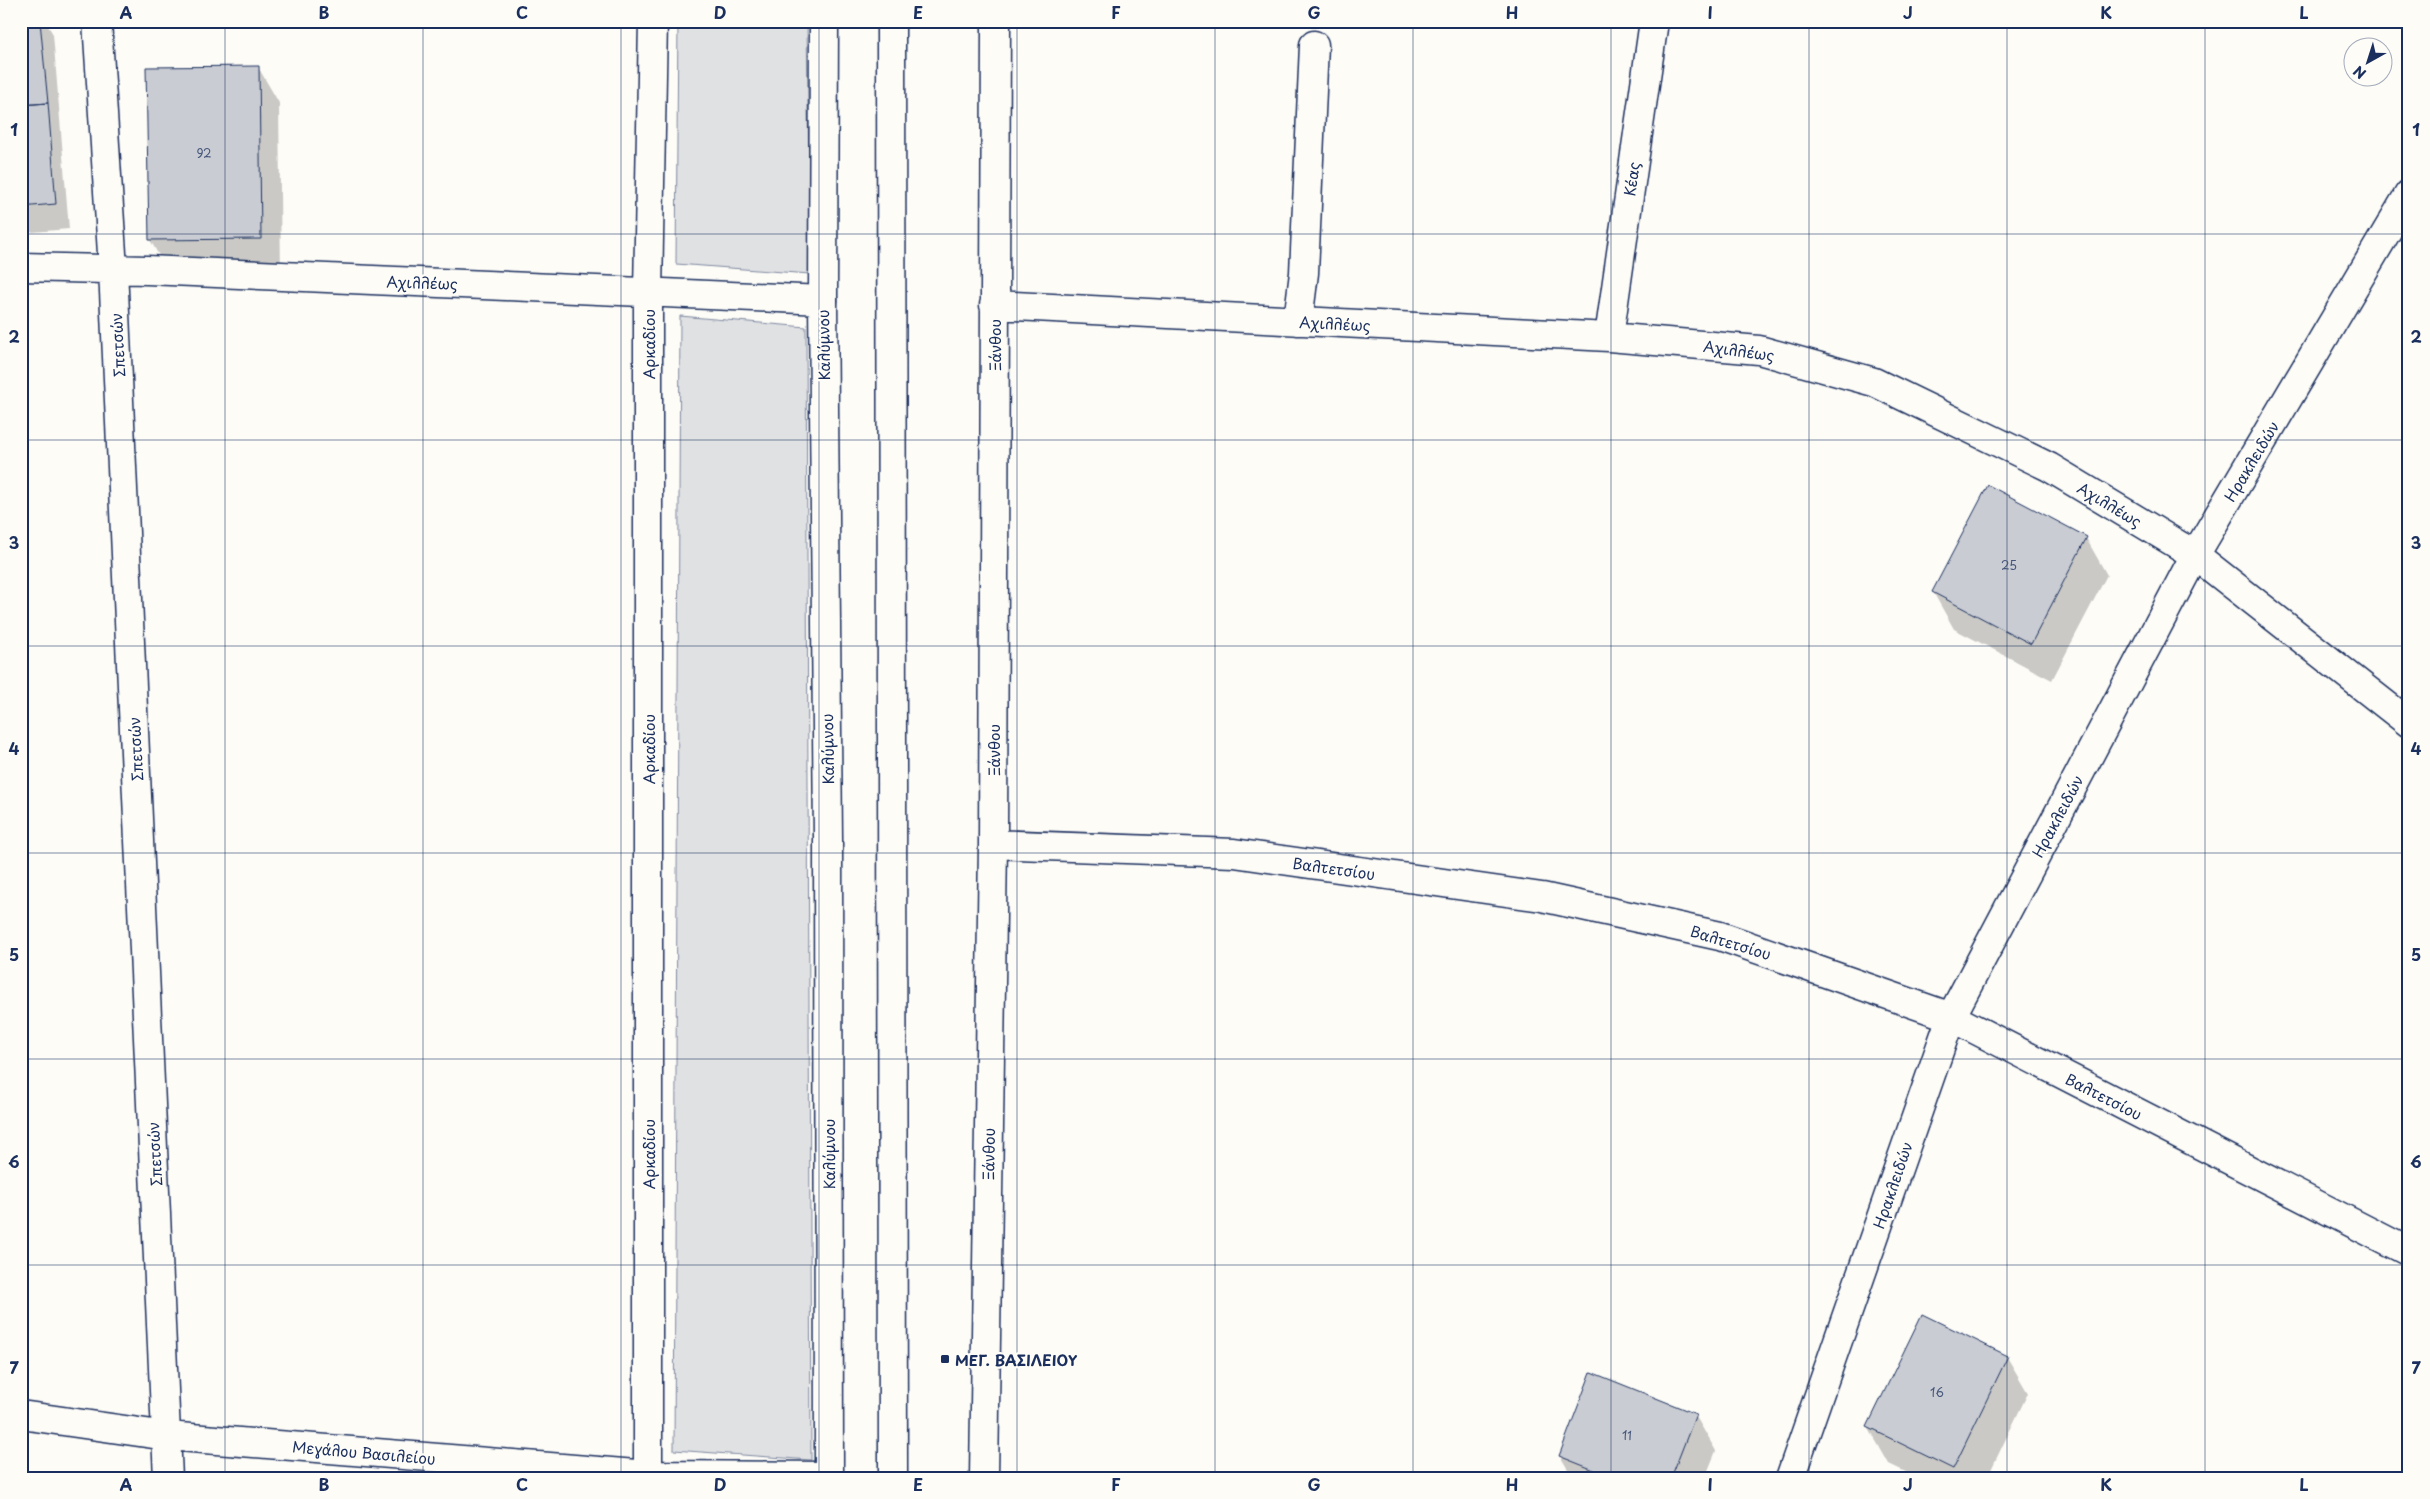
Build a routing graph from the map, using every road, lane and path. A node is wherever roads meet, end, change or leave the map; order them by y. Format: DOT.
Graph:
graph roads {
  1 [pos="97,21"];
  2 [pos="653,21"];
  3 [pos="824,21"];
  4 [pos="891,21"];
  5 [pos="996,21"];
  6 [pos="1654,21"];
  7 [pos="1314,46"];
  8 [pos="2409,194"];
  9 [pos="21,267"];
  10 [pos="113,269"];
  11 [pos="648,292"];
  12 [pos="823,300"];
  13 [pos="994,305"];
  14 [pos="1298,321"];
  15 [pos="1609,337"];
  16 [pos="2195,555"];
  17 [pos="2409,724"];
  18 [pos="993,844"];
  19 [pos="1951,1017"];
  20 [pos="2409,1252"];
  21 [pos="21,1415"];
  22 [pos="167,1436"];
  23 [pos="648,1476"];
  24 [pos="829,1477"];
  25 [pos="168,1478"];
  26 [pos="892,1478"];
  27 [pos="984,1478"];
  28 [pos="1790,1478"];
  1 -- 10 [label="street, Σπετσών"];
  2 -- 11 [label="street, Αρκαδίου"];
  3 -- 12 [label="street, Καλύμνου"];
  4 -- 26 [label="street"];
  5 -- 13 [label="street, Ξάνθου"];
  6 -- 15 [label="street, Κέας"];
  7 -- 14 [label="street"];
  8 -- 16 [label="street, Ηρακλειδών"];
  9 -- 10 [label="street, Αχιλλέως"];
  10 -- 11 [label="street, Αχιλλέως"];
  10 -- 22 [label="street, Σπετσών"];
  11 -- 12 [label="street, Αχιλλέως"];
  11 -- 23 [label="street, Αρκαδίου"];
  12 -- 24 [label="street, Καλύμνου"];
  13 -- 14 [label="street, Αχιλλέως"];
  13 -- 18 [label="street, Ξάνθου"];
  14 -- 15 [label="street, Αχιλλέως"];
  15 -- 16 [label="street, Αχιλλέως"];
  16 -- 17 [label="street, Αχιλλέως"];
  16 -- 19 [label="street, Ηρακλειδών"];
  18 -- 19 [label="street, Βαλτετσίου"];
  18 -- 27 [label="street, Ξάνθου"];
  19 -- 20 [label="street, Βαλτετσίου"];
  19 -- 28 [label="street, Ηρακλειδών"];
  21 -- 22 [label="street, Μεγάλου Βασιλείου"];
  22 -- 23 [label="street, Μεγάλου Βασιλείου"];
  22 -- 25 [label="street, Σπετσών"];
  23 -- 24 [label="street, Μεγάλου Βασιλείου"];
}
